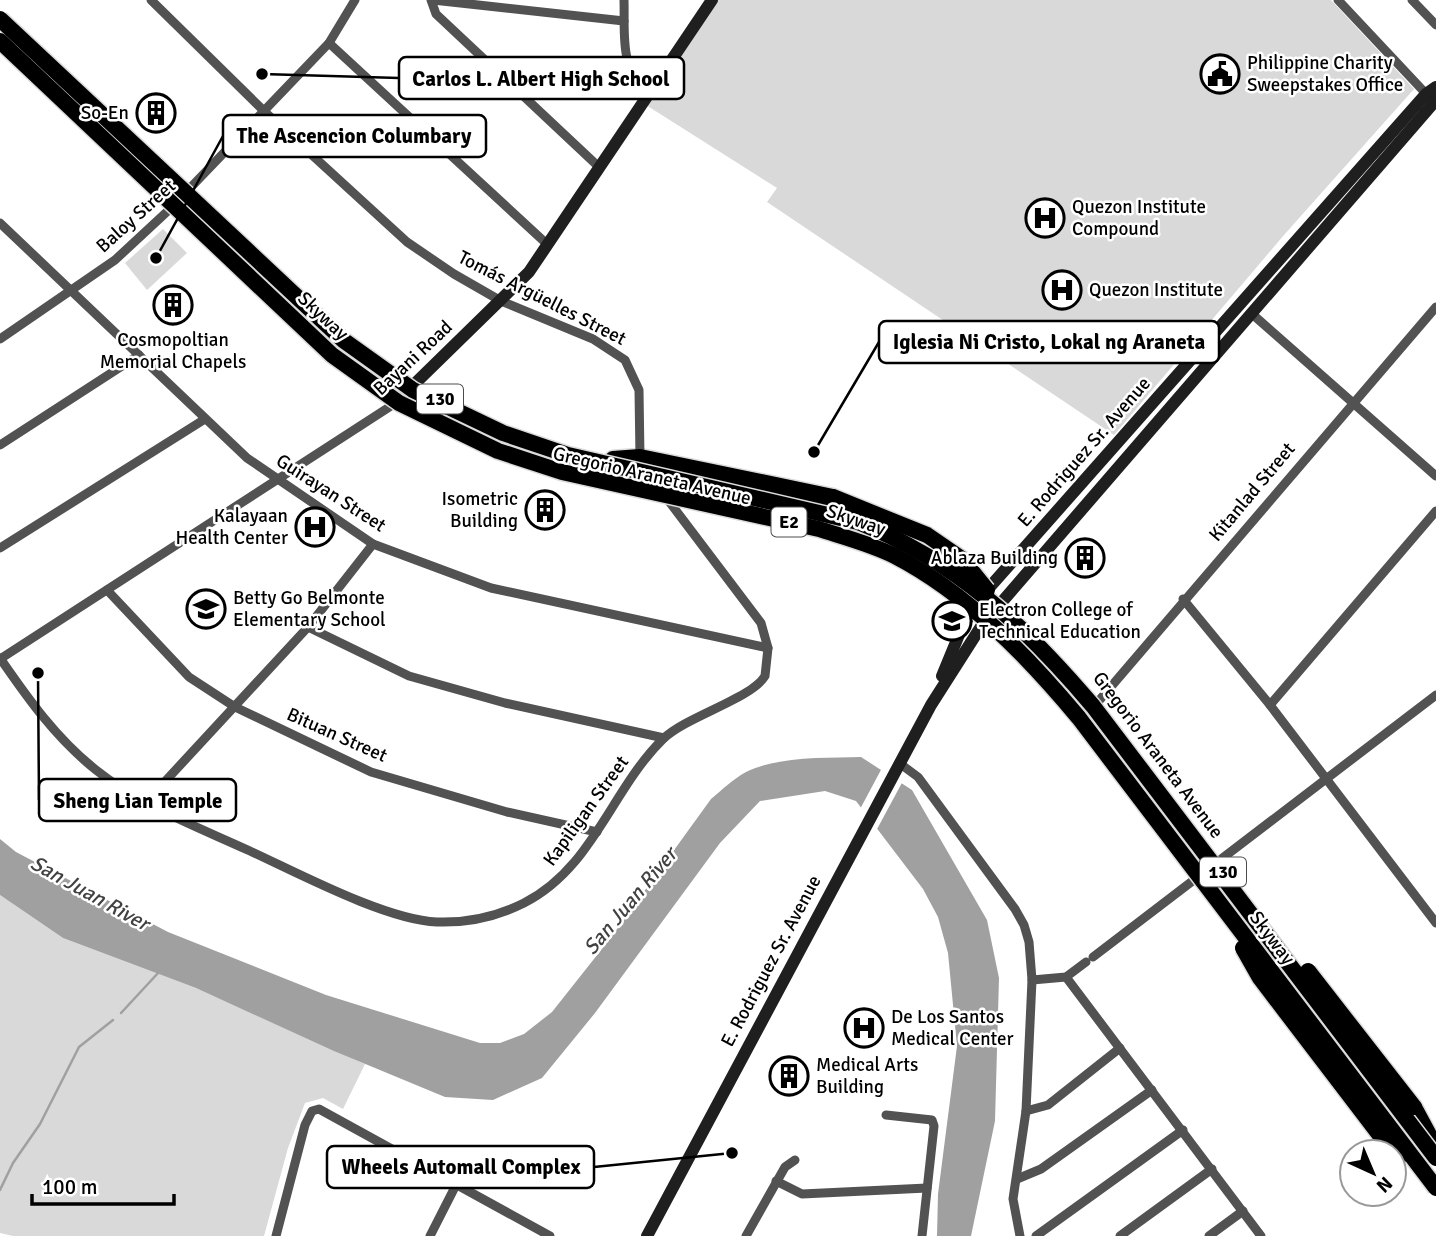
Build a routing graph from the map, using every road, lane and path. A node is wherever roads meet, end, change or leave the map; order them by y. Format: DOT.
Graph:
graph roads {
  1 [pos="151,0"];
  2 [pos="355,0"];
  3 [pos="432,0"];
  4 [pos="624,0"];
  5 [pos="712,0"];
  6 [pos="1338,0"];
  7 [pos="1412,0"];
  8 [pos="0,14"];
  9 [pos="0,19"];
  10 [pos="624,22"];
  11 [pos="1436,25"];
  12 [pos="0,41"];
  13 [pos="329,43"];
  14 [pos="0,48"];
  15 [pos="0,56"];
  16 [pos="649,93"];
  17 [pos="1433,96"];
  18 [pos="265,112"];
  19 [pos="600,168"];
  20 [pos="139,171"];
  21 [pos="189,191"];
  22 [pos="172,208"];
  23 [pos="0,223"];
  24 [pos="548,245"];
  25 [pos="72,291"];
  26 [pos="501,301"];
  27 [pos="1436,307"];
  28 [pos="1251,313"];
  29 [pos="0,338"];
  30 [pos="139,355"];
  31 [pos="414,386"];
  32 [pos="394,404"];
  33 [pos="1350,404"];
  34 [pos="205,419"];
  35 [pos="0,445"];
  36 [pos="613,459"];
  37 [pos="646,462"];
  38 [pos="1436,476"];
  39 [pos="274,480"];
  40 [pos="668,500"];
  41 [pos="1436,511"];
  42 [pos="373,544"];
  43 [pos="0,548"];
  44 [pos="988,589"];
  45 [pos="107,590"];
  46 [pos="1184,599"];
  47 [pos="1001,601"];
  48 [pos="969,614"];
  49 [pos="1008,617"];
  50 [pos="982,625"];
  51 [pos="308,627"];
  52 [pos="768,648"];
  53 [pos="0,659"];
  54 [pos="1436,695"];
  55 [pos="1097,703"];
  56 [pos="931,705"];
  57 [pos="1270,705"];
  58 [pos="234,707"];
  59 [pos="664,737"];
  60 [pos="896,768"];
  61 [pos="1326,780"];
  62 [pos="146,802"];
  63 [pos="597,832"];
  64 [pos="1219,870"];
  65 [pos="1201,884"];
  66 [pos="1436,923"];
  67 [pos="1066,977"];
  68 [pos="1032,980"];
  69 [pos="1120,1048"];
  70 [pos="1152,1090"];
  71 [pos="1026,1111"];
  72 [pos="886,1115"];
  73 [pos="1183,1130"];
  74 [pos="1436,1150"];
  75 [pos="1436,1158"];
  76 [pos="795,1160"];
  77 [pos="1212,1170"];
  78 [pos="1017,1179"];
  79 [pos="776,1181"];
  80 [pos="456,1185"];
  81 [pos="927,1188"];
  82 [pos="1436,1188"];
  83 [pos="1436,1198"];
  84 [pos="1243,1211"];
  85 [pos="276,1236"];
  86 [pos="430,1236"];
  87 [pos="550,1236"];
  88 [pos="646,1236"];
  89 [pos="746,1236"];
  90 [pos="922,1236"];
  91 [pos="1020,1236"];
  92 [pos="1037,1236"];
  93 [pos="1120,1236"];
  94 [pos="1209,1236"];
  95 [pos="1261,1236"];
  1 -- 18 [label="street, Tomás Argüelles Street"];
  2 -- 13 [label="street, Baloy Street"];
  3 -- 10 [label="street"];
  3 -- 19 [label="street"];
  4 -- 10 [label="street"];
  5 -- 16 [label="main road, Bayani Road"];
  6 -- 17 [label="street"];
  7 -- 11 [label="street"];
  8 -- 21 [label="main road, Gregorio Araneta Avenue / 130"];
  9 -- 49 [label="highway, Skyway / E2, bridge"];
  10 -- 16 [label="street"];
  12 -- 20 [label="highway, Skyway / E2, bridge"];
  13 -- 18 [label="street, Baloy Street"];
  13 -- 24 [label="street"];
  14 -- 22 [label="main road, Gregorio Araneta Avenue / 130"];
  15 -- 20 [label="highway, bridge"];
  16 -- 19 [label="main road, Bayani Road"];
  17 -- 28 [label="main road, E. Rodriguez Sr. Avenue"];
  17 -- 44 [label="main road, E. Rodriguez Sr. Avenue"];
  18 -- 21 [label="street, Baloy Street"];
  18 -- 26 [label="street, Tomás Argüelles Street"];
  19 -- 24 [label="main road, Bayani Road"];
  20 -- 65 [label="highway, Skyway / E2, bridge"];
  21 -- 22 [label="street, Baloy Street"];
  21 -- 31 [label="main road, Gregorio Araneta Avenue / 130"];
  22 -- 25 [label="street, Baloy Street"];
  22 -- 32 [label="main road, Gregorio Araneta Avenue / 130"];
  23 -- 25 [label="street, Guirayan Street"];
  24 -- 26 [label="main road, Bayani Road"];
  25 -- 29 [label="street, Baloy Street"];
  25 -- 30 [label="street, Guirayan Street"];
  26 -- 31 [label="main road, Bayani Road"];
  26 -- 37 [label="street, Tomás Argüelles Street"];
  27 -- 33 [label="street, Kitanlad Street"];
  28 -- 33 [label="street"];
  28 -- 47 [label="main road, E. Rodriguez Sr. Avenue"];
  30 -- 34 [label="street, Guirayan Street"];
  30 -- 35 [label="street"];
  31 -- 32 [label="main road, Bayani Road"];
  31 -- 36 [label="main road, Gregorio Araneta Avenue / 130"];
  32 -- 39 [label="street, Bayani Road"];
  32 -- 40 [label="main road, Gregorio Araneta Avenue / 130"];
  33 -- 38 [label="street"];
  33 -- 46 [label="street, Kitanlad Street"];
  34 -- 39 [label="street, Guirayan Street"];
  34 -- 43 [label="street"];
  36 -- 37 [label="highway"];
  37 -- 44 [label="main road, Gregorio Araneta Avenue / 130"];
  37 -- 49 [label="highway, bridge"];
  39 -- 42 [label="street, Guirayan Street"];
  39 -- 45 [label="street, Bayani Road"];
  40 -- 48 [label="main road, Gregorio Araneta Avenue / 130"];
  40 -- 52 [label="street"];
  41 -- 57 [label="street"];
  42 -- 51 [label="street"];
  42 -- 52 [label="street, Guirayan Street"];
  44 -- 47 [label="main road, Gregorio Araneta Avenue / 130"];
  44 -- 48 [label="main road, E. Rodriguez Sr. Avenue"];
  45 -- 53 [label="street, Bayani Road"];
  45 -- 58 [label="street, Bituan Street"];
  46 -- 55 [label="street, Kitanlad Street"];
  46 -- 57 [label="street"];
  47 -- 50 [label="main road, E. Rodriguez Sr. Avenue"];
  47 -- 55 [label="main road, Gregorio Araneta Avenue / 130"];
  48 -- 50 [label="main road, Gregorio Araneta Avenue / 130"];
  48 -- 56 [label="main road, E. Rodriguez Sr. Avenue"];
  49 -- 64 [label="highway, Skyway / E2, bridge"];
  50 -- 56 [label="main road, E. Rodriguez Sr. Avenue"];
  50 -- 65 [label="main road, Gregorio Araneta Avenue / 130"];
  51 -- 58 [label="street"];
  51 -- 59 [label="street"];
  52 -- 59 [label="street, Kapiligan Street"];
  53 -- 62 [label="street, Kapiligan Street"];
  54 -- 61 [label="street"];
  55 -- 64 [label="main road, Gregorio Araneta Avenue / 130"];
  56 -- 60 [label="main road, E. Rodriguez Sr. Avenue"];
  57 -- 61 [label="street"];
  58 -- 62 [label="street"];
  58 -- 63 [label="street, Bituan Street"];
  59 -- 63 [label="street, Kapiligan Street"];
  60 -- 68 [label="street"];
  60 -- 88 [label="main road, E. Rodriguez Sr. Avenue"];
  61 -- 64 [label="street"];
  61 -- 66 [label="street"];
  62 -- 63 [label="street, Kapiligan Street"];
  64 -- 65 [label="street"];
  64 -- 74 [label="highway, bridge"];
  64 -- 75 [label="highway, Skyway / E2, bridge"];
  65 -- 67 [label="street"];
  65 -- 82 [label="highway, Skyway, bridge"];
  65 -- 83 [label="main road, Gregorio Araneta Avenue / 130"];
  67 -- 68 [label="street"];
  67 -- 69 [label="street"];
  68 -- 71 [label="street"];
  69 -- 70 [label="street"];
  69 -- 71 [label="street"];
  70 -- 73 [label="street"];
  70 -- 78 [label="street"];
  71 -- 78 [label="street"];
  72 -- 81 [label="street"];
  73 -- 77 [label="street"];
  73 -- 92 [label="street"];
  76 -- 79 [label="street"];
  77 -- 84 [label="street"];
  77 -- 93 [label="street"];
  78 -- 91 [label="street"];
  79 -- 81 [label="street"];
  79 -- 89 [label="street"];
  80 -- 85 [label="street"];
  80 -- 86 [label="street"];
  80 -- 87 [label="street"];
  81 -- 90 [label="street"];
  84 -- 94 [label="street"];
  84 -- 95 [label="street"];
}
